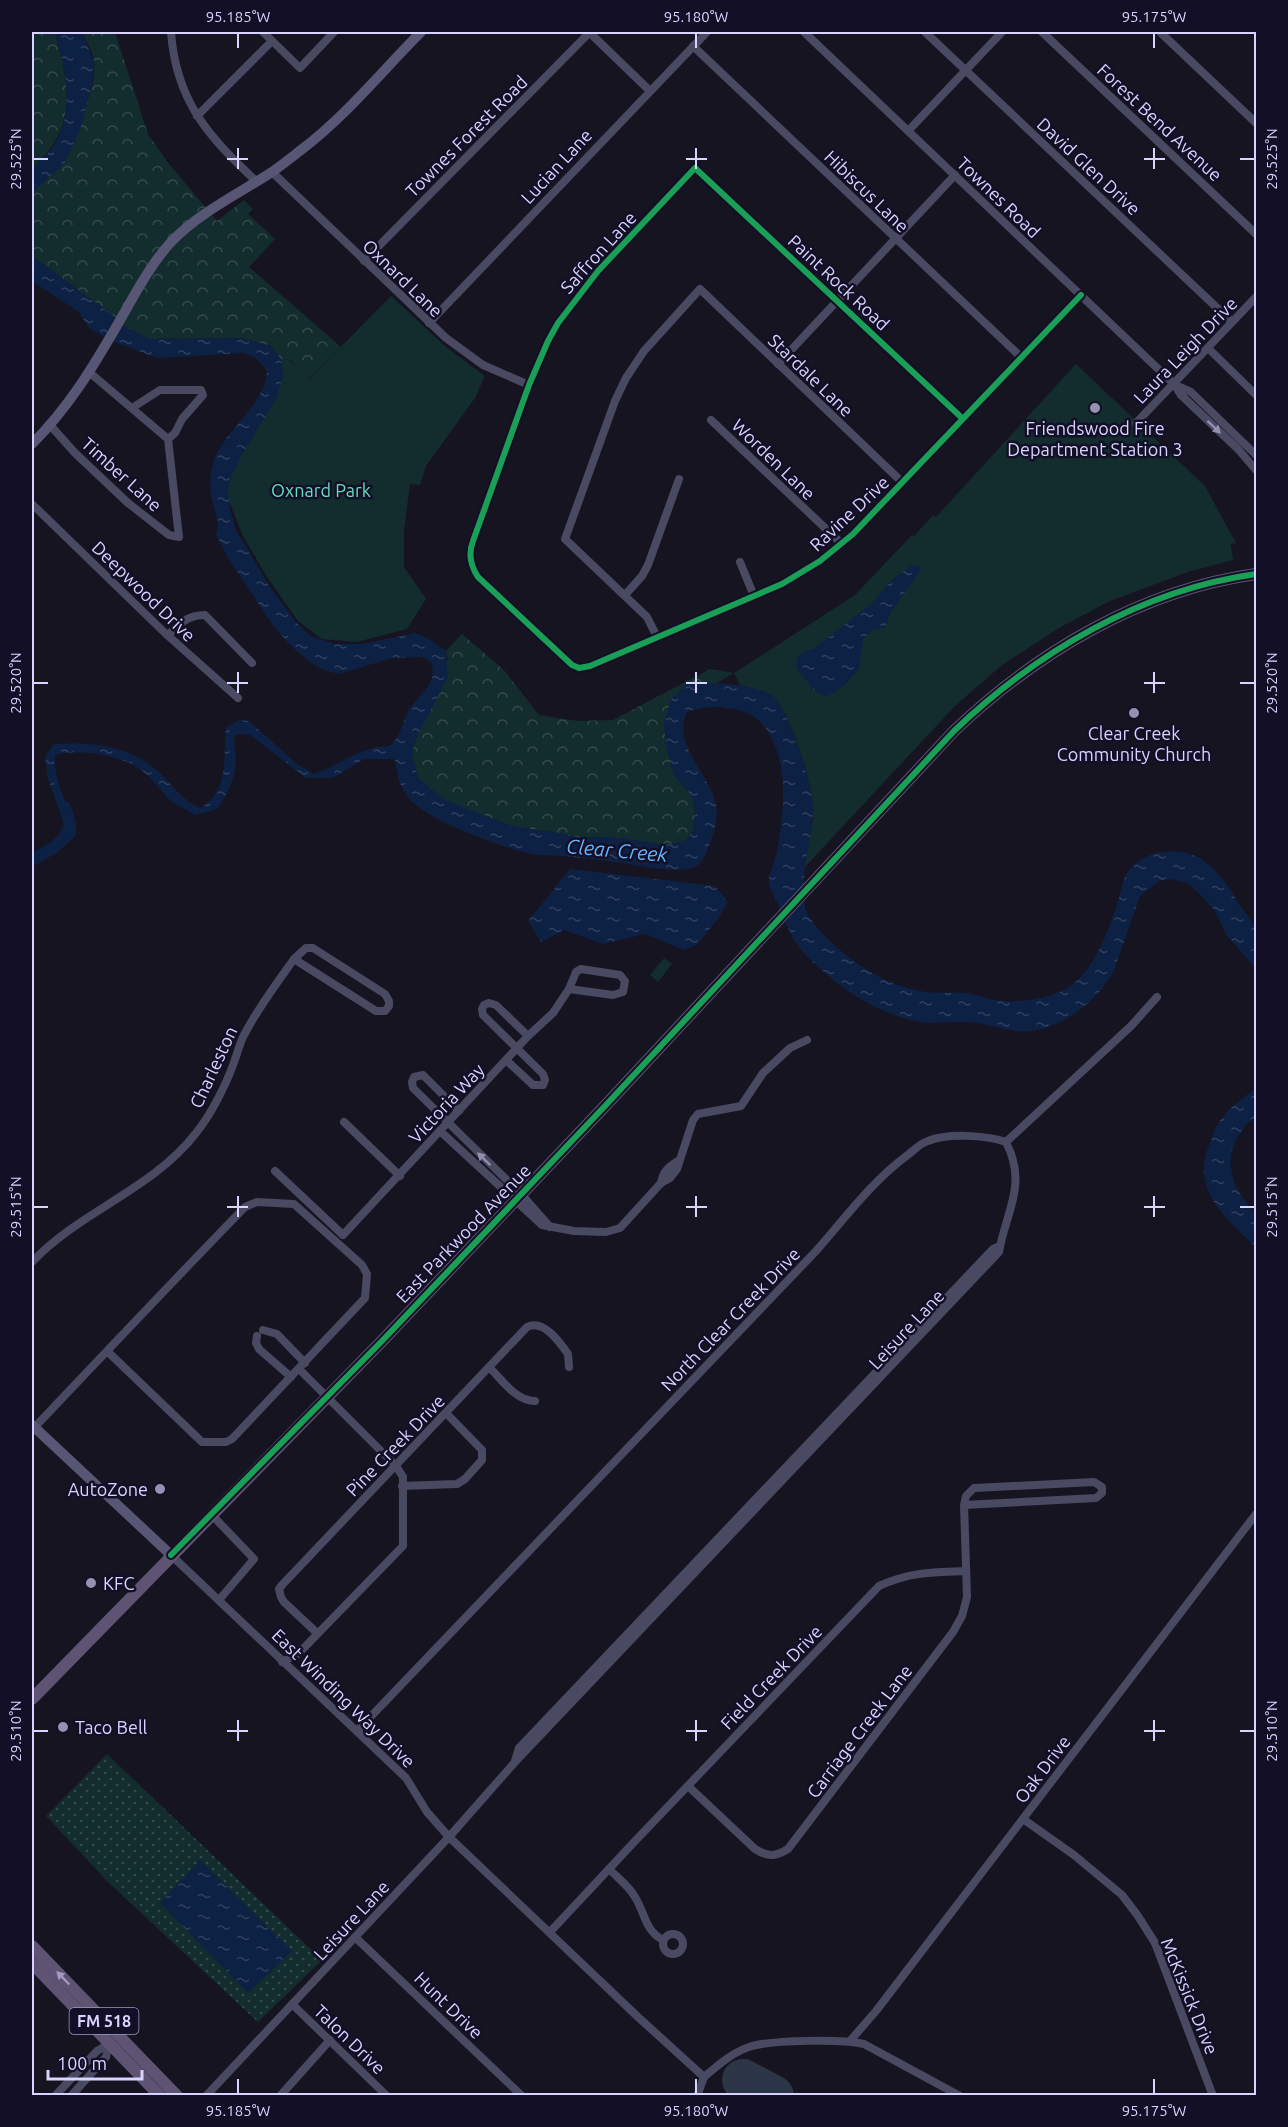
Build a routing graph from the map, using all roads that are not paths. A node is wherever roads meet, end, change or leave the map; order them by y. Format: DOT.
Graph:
graph roads {
  1 [pos="171,32"];
  2 [pos="263,32"];
  3 [pos="334,32"];
  4 [pos="421,32"];
  5 [pos="590,32"];
  6 [pos="707,32"];
  7 [pos="804,32"];
  8 [pos="925,32"];
  9 [pos="1002,32"];
  10 [pos="1042,32"];
  11 [pos="1160,32"];
  12 [pos="272,41"];
  13 [pos="693,46"];
  14 [pos="966,70"];
  15 [pos="650,90"];
  16 [pos="197,116"];
  17 [pos="1257,123"];
  18 [pos="908,131"];
  19 [pos="695,168"];
  20 [pos="272,172"];
  21 [pos="955,175"];
  22 [pos="256,181"];
  23 [pos="1257,234"];
  24 [pos="895,238"];
  25 [pos="364,261"];
  26 [pos="1081,295"];
  27 [pos="836,300"];
  28 [pos="1255,302"];
  29 [pos="1232,322"];
  30 [pos="429,323"];
  31 [pos="1208,348"];
  32 [pos="1021,357"];
  33 [pos="778,364"];
  34 [pos="92,367"];
  35 [pos="1174,384"];
  36 [pos="529,385"];
  37 [pos="1257,395"];
  38 [pos="132,408"];
  39 [pos="962,418"];
  40 [pos="711,420"];
  41 [pos="1136,423"];
  42 [pos="50,425"];
  43 [pos="168,439"];
  44 [pos="32,444"];
  45 [pos="1257,455"];
  46 [pos="1257,470"];
  47 [pos="679,479"];
  48 [pos="903,483"];
  49 [pos="32,504"];
  50 [pos="842,544"];
  51 [pos="740,562"];
  52 [pos="1257,574"];
  53 [pos="625,595"];
  54 [pos="754,596"];
  55 [pos="168,635"];
  56 [pos="657,637"];
  57 [pos="252,663"];
  58 [pos="579,668"];
  59 [pos="238,698"];
  60 [pos="294,959"];
  61 [pos="569,989"];
  62 [pos="1157,997"];
  63 [pos="528,1036"];
  64 [pos="807,1040"];
  65 [pos="517,1049"];
  66 [pos="506,1060"];
  67 [pos="459,1111"];
  68 [pos="344,1122"];
  69 [pos="447,1123"];
  70 [pos="440,1131"];
  71 [pos="1006,1142"];
  72 [pos="275,1171"];
  73 [pos="400,1176"];
  74 [pos="518,1198"];
  75 [pos="32,1262"];
  76 [pos="107,1351"];
  77 [pos="302,1366"];
  78 [pos="569,1366"];
  79 [pos="489,1368"];
  80 [pos="291,1377"];
  81 [pos="327,1396"];
  82 [pos="535,1401"];
  83 [pos="446,1413"];
  84 [pos="33,1426"];
  85 [pos="396,1466"];
  86 [pos="402,1486"];
  87 [pos="964,1505"];
  88 [pos="211,1514"];
  89 [pos="1257,1514"];
  90 [pos="171,1555"];
  91 [pos="966,1571"];
  92 [pos="219,1600"];
  93 [pos="317,1633"];
  94 [pos="298,1654"];
  95 [pos="282,1662"];
  96 [pos="293,1671"];
  97 [pos="32,1699"];
  98 [pos="357,1731"];
  99 [pos="688,1786"];
  100 [pos="1023,1819"];
  101 [pos="449,1837"];
  102 [pos="609,1869"];
  103 [pos="550,1932"];
  104 [pos="355,1937"];
  105 [pos="663,1940"];
  106 [pos="32,1946"];
  107 [pos="32,1963"];
  108 [pos="292,2004"];
  109 [pos="330,2040"];
  110 [pos="850,2041"];
  111 [pos="110,2044"];
  112 [pos="704,2077"];
  113 [pos="55,2096"];
  114 [pos="71,2096"];
  115 [pos="160,2096"];
  116 [pos="177,2096"];
  117 [pos="206,2096"];
  118 [pos="280,2096"];
  119 [pos="387,2096"];
  120 [pos="522,2096"];
  121 [pos="697,2096"];
  122 [pos="960,2096"];
  123 [pos="1213,2096"];
  1 -- 16 [label="street"];
  2 -- 12 [label="street"];
  3 -- 12 [label="street"];
  4 -- 20 [label="main road"];
  5 -- 15 [label="street"];
  5 -- 25 [label="street, Townes Forest Road"];
  6 -- 13 [label="street, Lucian Lane"];
  7 -- 18 [label="street, Townes Road"];
  8 -- 14 [label="street, David Glen Drive"];
  9 -- 14 [label="street"];
  10 -- 23 [label="street, Forest Bend Avenue"];
  11 -- 17 [label="street"];
  12 -- 16 [label="street"];
  13 -- 15 [label="street, Lucian Lane"];
  13 -- 24 [label="street, Hibiscus Lane"];
  14 -- 18 [label="street"];
  14 -- 29 [label="street, David Glen Drive"];
  15 -- 30 [label="street, Lucian Lane"];
  16 -- 22 [label="street"];
  18 -- 21 [label="street, Townes Road"];
  19 -- 27 [label="street, Paint Rock Road"];
  19 -- 36 [label="street, Saffron Lane"];
  20 -- 22 [label="main road"];
  20 -- 25 [label="street, Oxnard Lane"];
  21 -- 24 [label="street"];
  21 -- 26 [label="street, Townes Road"];
  22 -- 34 [label="main road"];
  24 -- 27 [label="street"];
  24 -- 32 [label="street, Hibiscus Lane"];
  25 -- 30 [label="street, Oxnard Lane"];
  26 -- 32 [label="street, Ravine Drive"];
  26 -- 35 [label="street, Townes Road"];
  27 -- 33 [label="street"];
  27 -- 39 [label="street, Paint Rock Road"];
  28 -- 29 [label="street, Laura Leigh Drive"];
  29 -- 31 [label="street, Laura Leigh Drive"];
  30 -- 36 [label="street, Oxnard Lane"];
  31 -- 35 [label="street, Laura Leigh Drive"];
  31 -- 37 [label="street"];
  32 -- 39 [label="street, Ravine Drive"];
  33 -- 48 [label="street, Stardale Lane"];
  33 -- 53 [label="street, Stardale Lane"];
  34 -- 38 [label="street"];
  34 -- 42 [label="main road"];
  35 -- 41 [label="street, Laura Leigh Drive"];
  35 -- 45 [label="street, Townes Road"];
  35 -- 46 [label="street, Townes Road, one-way"];
  36 -- 58 [label="street, Saffron Lane"];
  38 -- 43 [label="street"];
  38 -- 43 [label="street"];
  39 -- 48 [label="street, Ravine Drive"];
  40 -- 50 [label="street, Worden Lane"];
  42 -- 43 [label="street, Timber Lane"];
  42 -- 44 [label="main road"];
  47 -- 53 [label="street"];
  48 -- 50 [label="street, Ravine Drive"];
  49 -- 55 [label="street, Deepwood Drive"];
  50 -- 54 [label="street, Ravine Drive"];
  51 -- 54 [label="street"];
  52 -- 74 [label="main road, East Parkwood Avenue"];
  53 -- 56 [label="street"];
  54 -- 56 [label="street, Ravine Drive"];
  55 -- 57 [label="street"];
  55 -- 59 [label="street, Deepwood Drive"];
  56 -- 58 [label="street, Ravine Drive"];
  60 -- 60 [label="street"];
  60 -- 75 [label="street, Charleston"];
  61 -- 61 [label="street, Victoria Way"];
  61 -- 63 [label="street, Victoria Way"];
  62 -- 71 [label="street"];
  63 -- 65 [label="street, Victoria Way"];
  63 -- 65 [label="street"];
  64 -- 74 [label="street"];
  65 -- 66 [label="street, Victoria Way"];
  65 -- 66 [label="street"];
  66 -- 67 [label="street, Victoria Way"];
  67 -- 69 [label="street, Victoria Way"];
  67 -- 69 [label="street"];
  68 -- 73 [label="street"];
  69 -- 70 [label="street, Victoria Way"];
  74 -- 69 [label="street, one-way"];
  70 -- 73 [label="street, Victoria Way"];
  70 -- 74 [label="street"];
  71 -- 98 [label="street, North Clear Creek Drive"];
  71 -- 101 [label="street, Leisure Lane"];
  72 -- 73 [label="street, Victoria Way"];
  74 -- 81 [label="main road, East Parkwood Avenue"];
  76 -- 77 [label="street"];
  76 -- 80 [label="street"];
  76 -- 84 [label="street"];
  77 -- 80 [label="street"];
  77 -- 80 [label="street"];
  77 -- 81 [label="street"];
  78 -- 79 [label="street, Pine Creek Drive"];
  79 -- 82 [label="street"];
  79 -- 83 [label="street, Pine Creek Drive"];
  81 -- 85 [label="street"];
  81 -- 88 [label="main road, East Parkwood Avenue"];
  83 -- 85 [label="street, Pine Creek Drive"];
  83 -- 86 [label="street"];
  84 -- 90 [label="main road, East Winding Way Drive"];
  85 -- 86 [label="street"];
  85 -- 93 [label="street, Pine Creek Drive"];
  86 -- 93 [label="street"];
  87 -- 87 [label="street"];
  87 -- 91 [label="street, Carriage Creek Lane"];
  88 -- 90 [label="main road, East Parkwood Avenue"];
  88 -- 92 [label="street"];
  89 -- 100 [label="street, Oak Drive"];
  90 -- 92 [label="street, East Winding Way Drive"];
  90 -- 97 [label="main road, East Parkwood Avenue"];
  91 -- 99 [label="street, Field Creek Drive"];
  91 -- 99 [label="street, Carriage Creek Lane"];
  92 -- 95 [label="street, East Winding Way Drive"];
  93 -- 94 [label="street"];
  94 -- 95 [label="street"];
  94 -- 96 [label="street"];
  95 -- 96 [label="street, East Winding Way Drive"];
  96 -- 98 [label="street, East Winding Way Drive"];
  98 -- 101 [label="street, East Winding Way Drive"];
  99 -- 102 [label="street, Field Creek Drive"];
  100 -- 110 [label="street, Oak Drive"];
  100 -- 123 [label="street, McKissick Drive"];
  101 -- 103 [label="street, East Winding Way Drive"];
  101 -- 104 [label="street, Leisure Lane"];
  102 -- 103 [label="street, Field Creek Drive"];
  102 -- 105 [label="street"];
  103 -- 112 [label="street, East Winding Way Drive"];
  104 -- 108 [label="street, Leisure Lane"];
  104 -- 120 [label="street, Hunt Drive"];
  116 -- 106 [label="main road, FM 518, one-way"];
  107 -- 111 [label="main road, FM 518"];
  108 -- 109 [label="street, Talon Drive"];
  108 -- 117 [label="street, Leisure Lane"];
  109 -- 118 [label="street"];
  109 -- 119 [label="street, Talon Drive"];
  110 -- 112 [label="street"];
  110 -- 122 [label="street"];
  111 -- 113 [label="street"];
  111 -- 114 [label="street"];
  111 -- 115 [label="main road, FM 518"];
  112 -- 121 [label="street"];
}
